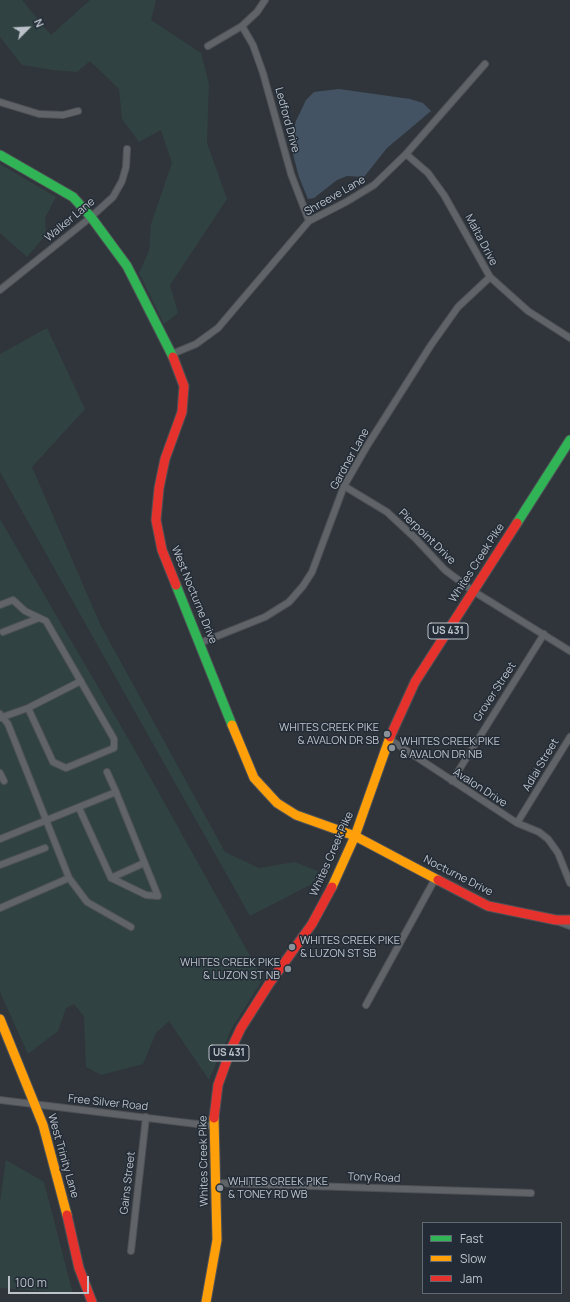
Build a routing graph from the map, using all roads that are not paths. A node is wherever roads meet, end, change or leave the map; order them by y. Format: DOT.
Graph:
graph roads {
  1 [pos="265,0"];
  2 [pos="242,26"];
  3 [pos="208,46"];
  4 [pos="485,64"];
  5 [pos="0,102"];
  6 [pos="78,111"];
  7 [pos="127,150"];
  8 [pos="406,154"];
  9 [pos="0,155"];
  10 [pos="91,217"];
  11 [pos="309,221"];
  12 [pos="490,277"];
  13 [pos="0,289"];
  14 [pos="570,338"];
  15 [pos="172,354"];
  16 [pos="570,440"];
  17 [pos="344,486"];
  18 [pos="473,591"];
  19 [pos="0,605"];
  20 [pos="39,618"];
  21 [pos="3,632"];
  22 [pos="544,634"];
  23 [pos="200,643"];
  24 [pos="570,651"];
  25 [pos="81,681"];
  26 [pos="28,708"];
  27 [pos="1,717"];
  28 [pos="570,737"];
  29 [pos="389,740"];
  30 [pos="107,772"];
  31 [pos="0,773"];
  32 [pos="4,781"];
  33 [pos="452,781"];
  34 [pos="116,792"];
  35 [pos="79,808"];
  36 [pos="46,821"];
  37 [pos="517,823"];
  38 [pos="355,836"];
  39 [pos="0,839"];
  40 [pos="45,848"];
  41 [pos="144,863"];
  42 [pos="0,865"];
  43 [pos="69,878"];
  44 [pos="111,878"];
  45 [pos="435,879"];
  46 [pos="570,883"];
  47 [pos="1,906"];
  48 [pos="556,920"];
  49 [pos="570,920"];
  50 [pos="570,926"];
  51 [pos="131,927"];
  52 [pos="366,1005"];
  53 [pos="0,1019"];
  54 [pos="0,1100"];
  55 [pos="36,1105"];
  56 [pos="0,1107"];
  57 [pos="146,1117"];
  58 [pos="213,1126"];
  59 [pos="217,1183"];
  60 [pos="532,1193"];
  61 [pos="131,1251"];
  62 [pos="92,1302"];
  63 [pos="206,1302"];
  1 -- 2 [label="street"];
  2 -- 3 [label="street"];
  2 -- 11 [label="street, Ledford Drive"];
  4 -- 8 [label="street, Shreeve Lane"];
  5 -- 6 [label="street"];
  7 -- 10 [label="street, Walker Lane"];
  8 -- 11 [label="street, Shreeve Lane"];
  8 -- 12 [label="street, Malta Drive"];
  9 -- 10 [label="main road, West Nocturne Drive"];
  10 -- 13 [label="street, Walker Lane"];
  10 -- 15 [label="main road, West Nocturne Drive"];
  11 -- 15 [label="street, Shreeve Lane"];
  12 -- 14 [label="street, Malta Drive"];
  12 -- 17 [label="street, Gardner Lane"];
  15 -- 23 [label="main road, West Nocturne Drive"];
  16 -- 18 [label="main road, Whites Creek Pike / US 431"];
  17 -- 18 [label="street, Pierpoint Drive"];
  17 -- 23 [label="street, Gardner Lane"];
  18 -- 22 [label="street, Pierpoint Drive"];
  18 -- 29 [label="main road, Whites Creek Pike / US 431"];
  19 -- 20 [label="street"];
  20 -- 21 [label="street"];
  20 -- 25 [label="street"];
  22 -- 24 [label="street, Pierpoint Drive"];
  22 -- 33 [label="street, Grover Street"];
  23 -- 38 [label="main road, West Nocturne Drive"];
  25 -- 26 [label="street"];
  25 -- 26 [label="street"];
  26 -- 27 [label="street"];
  27 -- 36 [label="street"];
  28 -- 37 [label="street, Adlai Street"];
  29 -- 33 [label="street, Avalon Drive"];
  29 -- 38 [label="main road, Whites Creek Pike / US 431"];
  30 -- 34 [label="street"];
  31 -- 32 [label="street"];
  33 -- 37 [label="street, Avalon Drive"];
  34 -- 35 [label="street"];
  34 -- 41 [label="street"];
  35 -- 36 [label="street"];
  35 -- 44 [label="street"];
  36 -- 39 [label="street"];
  36 -- 43 [label="street"];
  37 -- 46 [label="street, Avalon Drive"];
  38 -- 45 [label="main road, Nocturne Drive"];
  38 -- 58 [label="main road, Whites Creek Pike / US 431"];
  40 -- 42 [label="street"];
  41 -- 44 [label="street"];
  41 -- 44 [label="street"];
  43 -- 47 [label="street"];
  43 -- 51 [label="street"];
  45 -- 48 [label="main road, Nocturne Drive"];
  45 -- 52 [label="street"];
  48 -- 49 [label="main road, Nocturne Drive"];
  48 -- 50 [label="street"];
  53 -- 55 [label="main road, West Trinity Lane"];
  54 -- 55 [label="street, Free Silver Road"];
  54 -- 56 [label="street"];
  55 -- 57 [label="street, Free Silver Road"];
  55 -- 62 [label="main road, West Trinity Lane"];
  57 -- 58 [label="street, Free Silver Road"];
  57 -- 61 [label="street, Gains Street"];
  58 -- 59 [label="main road, Whites Creek Pike / US 431"];
  59 -- 60 [label="street, Tony Road"];
  59 -- 63 [label="main road, Whites Creek Pike / US 431"];
}
